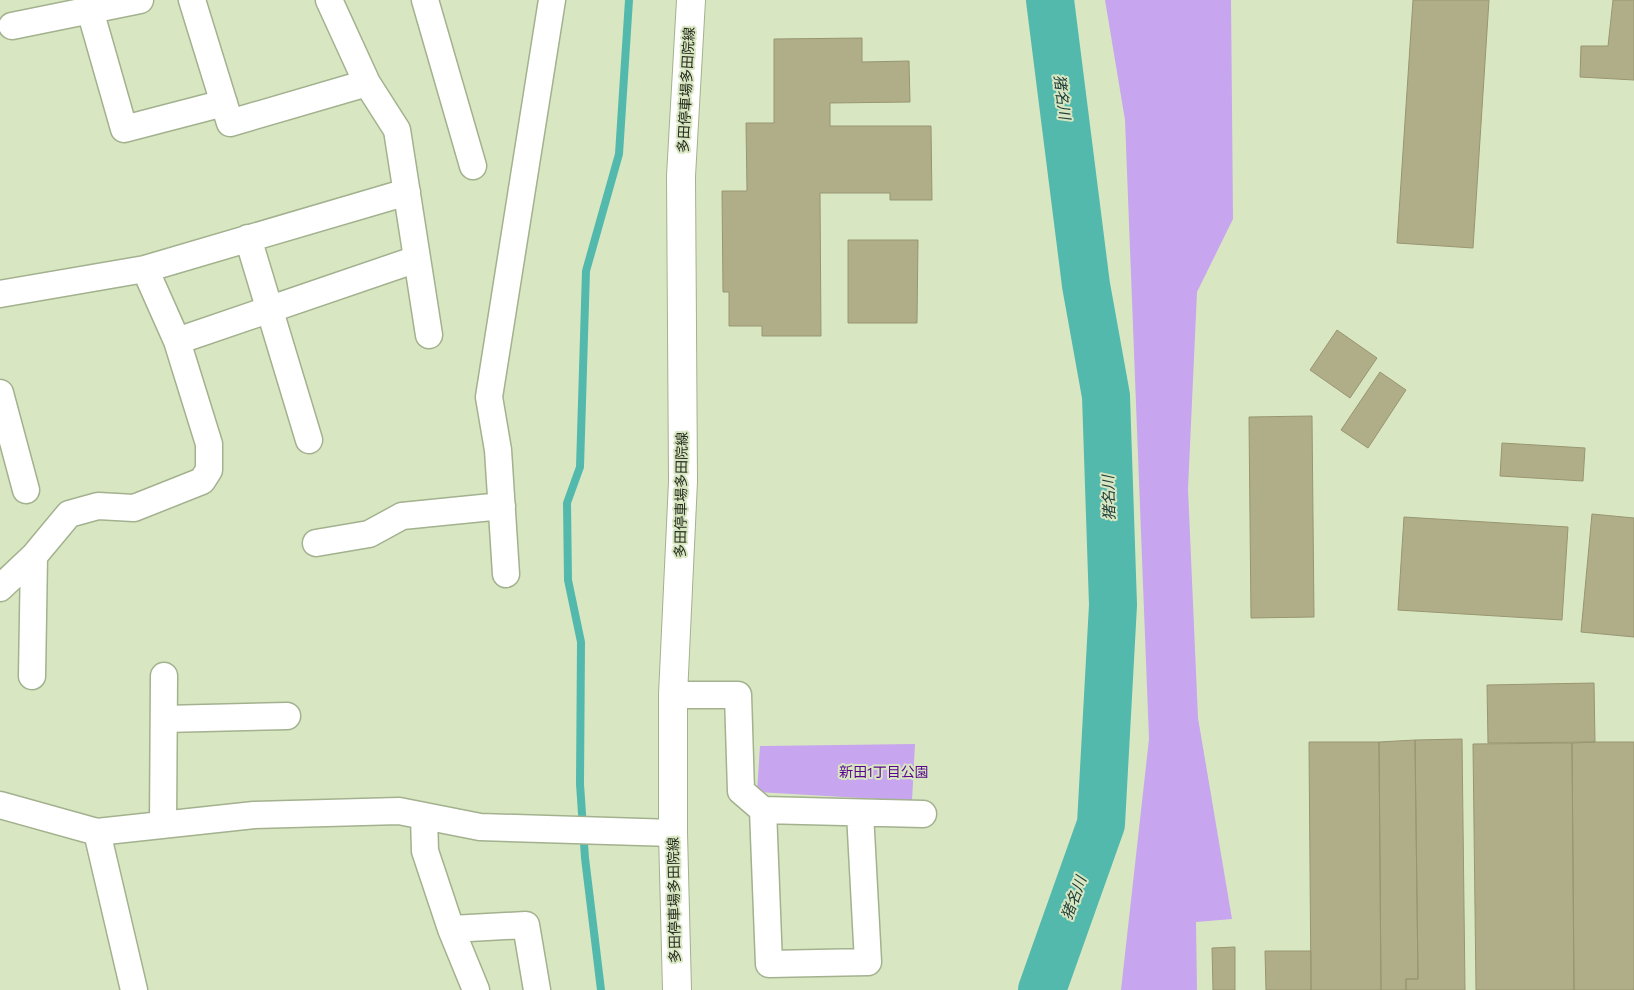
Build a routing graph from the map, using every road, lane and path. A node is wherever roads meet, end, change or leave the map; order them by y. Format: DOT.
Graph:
graph roads {
  1 [pos="140,0"];
  2 [pos="192,0"];
  3 [pos="329,0"];
  4 [pos="425,0"];
  5 [pos="552,0"];
  6 [pos="691,0"];
  7 [pos="90,10"];
  8 [pos="12,26"];
  9 [pos="367,83"];
  10 [pos="224,103"];
  11 [pos="473,166"];
  12 [pos="407,192"];
  13 [pos="248,238"];
  14 [pos="417,259"];
  15 [pos="145,269"];
  16 [pos="0,294"];
  17 [pos="270,309"];
  18 [pos="429,335"];
  19 [pos="177,341"];
  20 [pos="0,393"];
  21 [pos="5,431"];
  22 [pos="309,440"];
  23 [pos="26,490"];
  24 [pos="502,506"];
  25 [pos="316,543"];
  26 [pos="34,556"];
  27 [pos="506,574"];
  28 [pos="0,588"];
  29 [pos="32,676"];
  30 [pos="164,676"];
  31 [pos="673,695"];
  32 [pos="287,716"];
  33 [pos="164,719"];
  34 [pos="0,805"];
  35 [pos="763,810"];
  36 [pos="860,812"];
  37 [pos="923,814"];
  38 [pos="424,816"];
  39 [pos="163,825"];
  40 [pos="97,832"];
  41 [pos="672,833"];
  42 [pos="452,929"];
  43 [pos="134,990"];
  44 [pos="476,990"];
  45 [pos="537,990"];
  46 [pos="677,990"];
  1 -- 7 [label="street"];
  2 -- 10 [label="street"];
  3 -- 9 [label="street"];
  4 -- 11 [label="street"];
  5 -- 24 [label="street"];
  6 -- 31 [label="main road, 多田停車場多田院線"];
  7 -- 8 [label="street"];
  7 -- 10 [label="street"];
  9 -- 10 [label="street"];
  9 -- 12 [label="street"];
  12 -- 13 [label="street"];
  12 -- 14 [label="street"];
  13 -- 15 [label="street"];
  13 -- 17 [label="street"];
  14 -- 17 [label="street"];
  14 -- 18 [label="street"];
  15 -- 16 [label="street"];
  15 -- 19 [label="street"];
  17 -- 19 [label="street"];
  17 -- 22 [label="street"];
  19 -- 26 [label="street"];
  20 -- 21 [label="street"];
  21 -- 23 [label="street"];
  24 -- 25 [label="street"];
  24 -- 27 [label="street"];
  26 -- 28 [label="street"];
  26 -- 29 [label="street"];
  30 -- 33 [label="street"];
  31 -- 35 [label="street"];
  31 -- 41 [label="main road, 多田停車場多田院線"];
  32 -- 33 [label="street"];
  33 -- 39 [label="street"];
  34 -- 40 [label="street"];
  35 -- 36 [label="street"];
  35 -- 36 [label="street"];
  36 -- 37 [label="street"];
  38 -- 39 [label="street"];
  38 -- 41 [label="street"];
  38 -- 42 [label="street"];
  39 -- 40 [label="street"];
  40 -- 43 [label="street"];
  41 -- 46 [label="main road, 多田停車場多田院線"];
  42 -- 44 [label="street"];
  42 -- 45 [label="street"];
}
